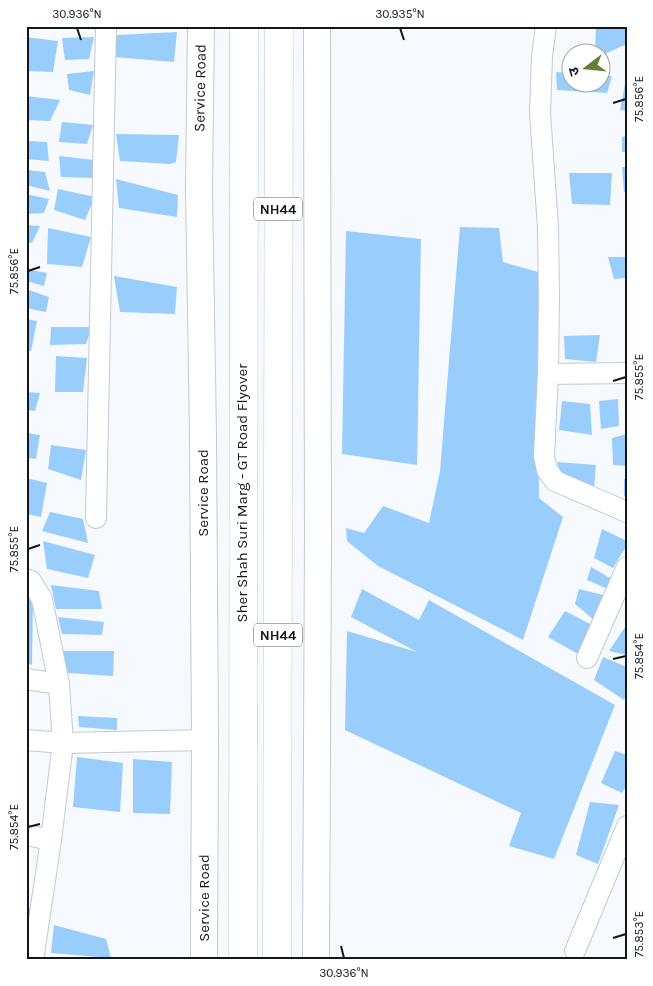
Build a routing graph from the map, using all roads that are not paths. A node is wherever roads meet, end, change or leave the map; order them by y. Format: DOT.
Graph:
graph roads {
  1 [pos="106,26"];
  2 [pos="201,26"];
  3 [pos="244,26"];
  4 [pos="279,26"];
  5 [pos="317,26"];
  6 [pos="546,26"];
  7 [pos="627,373"];
  8 [pos="548,374"];
  9 [pos="627,512"];
  10 [pos="96,518"];
  11 [pos="627,567"];
  12 [pos="26,579"];
  13 [pos="587,658"];
  14 [pos="26,679"];
  15 [pos="59,684"];
  16 [pos="26,740"];
  17 [pos="205,740"];
  18 [pos="64,743"];
  19 [pos="627,826"];
  20 [pos="26,834"];
  21 [pos="51,840"];
  22 [pos="575,950"];
  23 [pos="34,960"];
  24 [pos="204,960"];
  25 [pos="242,960"];
  26 [pos="277,960"];
  27 [pos="316,960"];
  1 -- 10 [label="street"];
  2 -- 17 [label="street, Service Road"];
  3 -- 25 [label="highway, Sher Shah Suri Marg - GT Road Flyover / NH44"];
  4 -- 26 [label="highway, NH44"];
  5 -- 27 [label="street"];
  6 -- 8 [label="street"];
  7 -- 8 [label="street"];
  8 -- 9 [label="street"];
  11 -- 13 [label="street"];
  12 -- 15 [label="street"];
  14 -- 15 [label="street"];
  15 -- 18 [label="street"];
  16 -- 18 [label="street"];
  17 -- 18 [label="street"];
  17 -- 24 [label="street, Service Road"];
  18 -- 21 [label="street"];
  19 -- 22 [label="street"];
  20 -- 21 [label="street"];
  21 -- 23 [label="street"];
}
